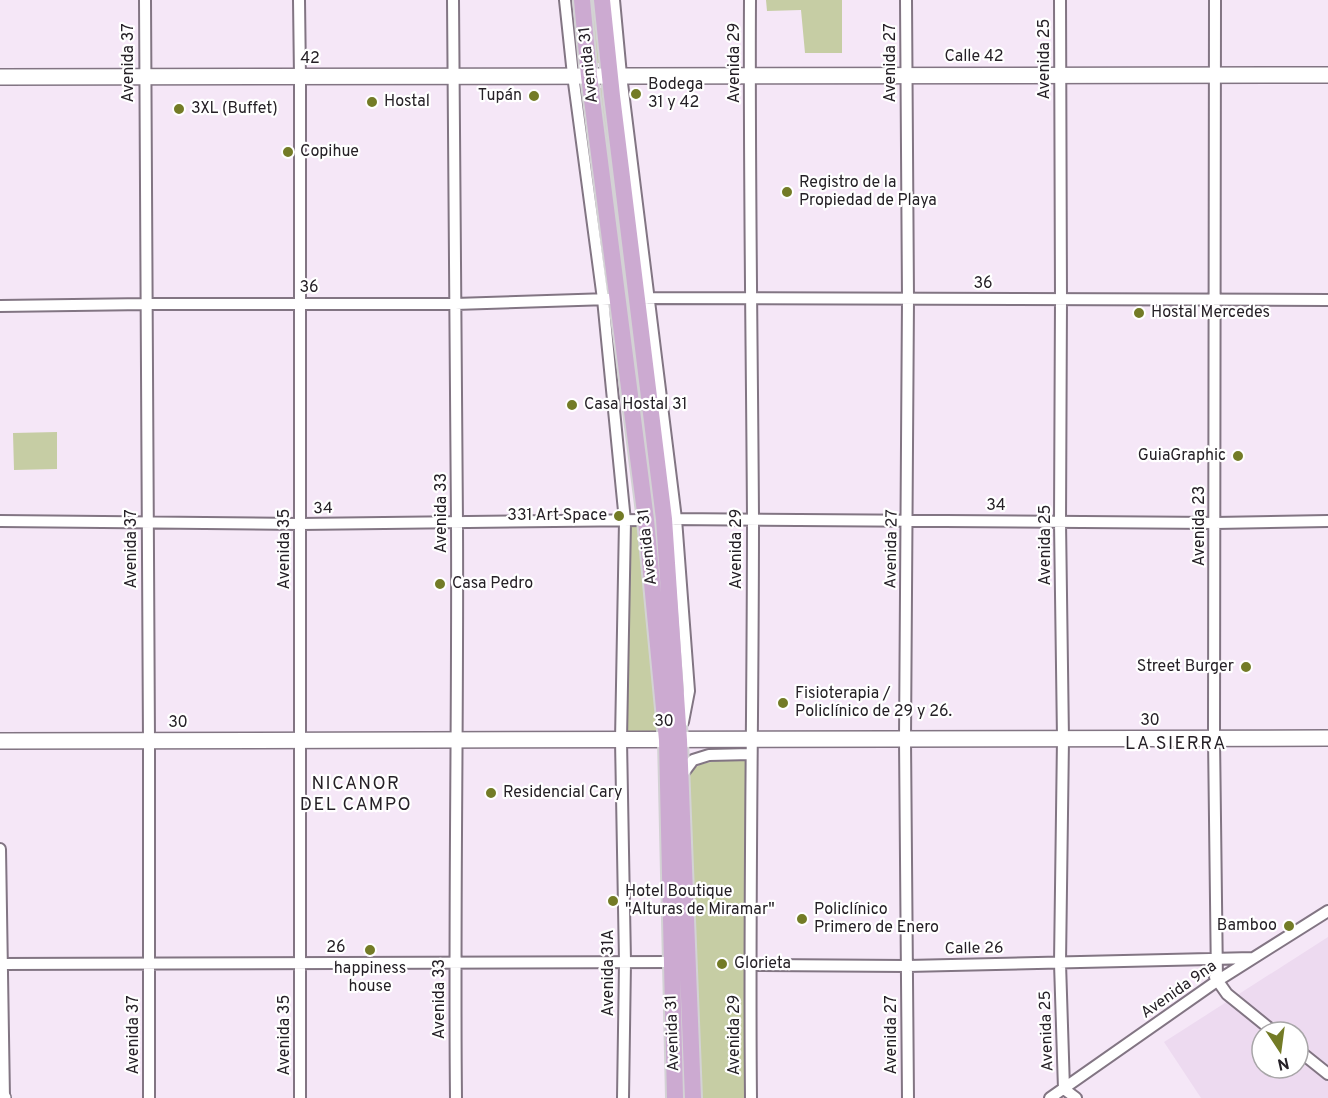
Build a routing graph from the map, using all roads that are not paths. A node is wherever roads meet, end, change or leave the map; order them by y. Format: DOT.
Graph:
graph roads {
  1 [pos="144,0"];
  2 [pos="299,0"];
  3 [pos="453,0"];
  4 [pos="565,0"];
  5 [pos="582,0"];
  6 [pos="602,0"];
  7 [pos="614,0"];
  8 [pos="750,0"];
  9 [pos="906,0"];
  10 [pos="1060,0"];
  11 [pos="1215,0"];
  12 [pos="581,75"];
  13 [pos="615,75"];
  14 [pos="749,75"];
  15 [pos="906,75"];
  16 [pos="1060,75"];
  17 [pos="1216,75"];
  18 [pos="1328,75"];
  19 [pos="453,76"];
  20 [pos="0,77"];
  21 [pos="144,77"];
  22 [pos="300,77"];
  23 [pos="643,298"];
  24 [pos="750,298"];
  25 [pos="610,299"];
  26 [pos="909,299"];
  27 [pos="1061,299"];
  28 [pos="1215,300"];
  29 [pos="1328,300"];
  30 [pos="300,303"];
  31 [pos="146,304"];
  32 [pos="455,304"];
  33 [pos="0,306"];
  34 [pos="670,519"];
  35 [pos="625,520"];
  36 [pos="646,520"];
  37 [pos="753,520"];
  38 [pos="908,520"];
  39 [pos="0,521"];
  40 [pos="1328,521"];
  41 [pos="457,522"];
  42 [pos="1060,522"];
  43 [pos="147,523"];
  44 [pos="1215,523"];
  45 [pos="300,524"];
  46 [pos="1215,738"];
  47 [pos="1328,738"];
  48 [pos="905,739"];
  49 [pos="1063,739"];
  50 [pos="457,740"];
  51 [pos="621,740"];
  52 [pos="673,740"];
  53 [pos="0,741"];
  54 [pos="149,741"];
  55 [pos="299,741"];
  56 [pos="751,747"];
  57 [pos="681,776"];
  58 [pos="0,849"];
  59 [pos="1328,911"];
  60 [pos="1253,958"];
  61 [pos="1216,959"];
  62 [pos="1199,960"];
  63 [pos="454,962"];
  64 [pos="625,962"];
  65 [pos="671,962"];
  66 [pos="1,963"];
  67 [pos="148,963"];
  68 [pos="299,963"];
  69 [pos="1060,963"];
  70 [pos="750,965"];
  71 [pos="907,966"];
  72 [pos="1217,981"];
  73 [pos="1259,1020"];
  74 [pos="1310,1060"];
  75 [pos="1328,1074"];
  76 [pos="1064,1089"];
  77 [pos="0,1094"];
  78 [pos="3,1098"];
  79 [pos="149,1098"];
  80 [pos="300,1098"];
  81 [pos="456,1098"];
  82 [pos="623,1098"];
  83 [pos="675,1098"];
  84 [pos="693,1098"];
  85 [pos="751,1098"];
  86 [pos="908,1098"];
  87 [pos="1050,1098"];
  88 [pos="1076,1098"];
  1 -- 21 [label="street, Avenida 37"];
  2 -- 22 [label="street, Avenida 35"];
  3 -- 19 [label="street, Avenida 33"];
  4 -- 12 [label="street, Avenida 31"];
  5 -- 12 [label="main road, Avenida 31"];
  6 -- 13 [label="main road, Avenida 31"];
  7 -- 13 [label="street, Avenida 31"];
  8 -- 14 [label="street, Avenida 29"];
  9 -- 15 [label="street, Avenida 27"];
  10 -- 16 [label="street, Avenida 25"];
  11 -- 17 [label="street, Avenida 23"];
  12 -- 13 [label="street, 42"];
  12 -- 19 [label="street, 42"];
  12 -- 25 [label="main road, Avenida 31"];
  13 -- 14 [label="street, Calle 42"];
  13 -- 23 [label="main road, Avenida 31"];
  14 -- 15 [label="street, Calle 42"];
  14 -- 24 [label="street, Avenida 29"];
  15 -- 16 [label="street, Calle 42"];
  15 -- 26 [label="street, Avenida 27"];
  16 -- 17 [label="street, Calle 42"];
  16 -- 27 [label="street, Avenida 25"];
  17 -- 18 [label="street, Calle 42"];
  17 -- 28 [label="street, Avenida 23"];
  19 -- 22 [label="street, 42"];
  19 -- 32 [label="street, Avenida 33"];
  20 -- 21 [label="street, 42"];
  21 -- 22 [label="street, 42"];
  21 -- 31 [label="street, Avenida 37"];
  22 -- 30 [label="street, Avenida 35"];
  23 -- 24 [label="street, 36"];
  23 -- 34 [label="main road, Avenida 31"];
  24 -- 26 [label="street, 36"];
  24 -- 37 [label="street, Avenida 29"];
  25 -- 32 [label="street, 36"];
  25 -- 35 [label="street, Avenida 31"];
  25 -- 36 [label="main road, Avenida 31"];
  26 -- 27 [label="street, 36"];
  26 -- 38 [label="street, Avenida 27"];
  27 -- 28 [label="street, 36"];
  27 -- 42 [label="street, Avenida 25"];
  28 -- 29 [label="street, 36"];
  28 -- 44 [label="street, Avenida 23"];
  30 -- 31 [label="street, 36"];
  30 -- 32 [label="street, 36"];
  30 -- 45 [label="street, Avenida 35"];
  31 -- 33 [label="street, 36"];
  31 -- 43 [label="street, Avenida 37"];
  32 -- 41 [label="street, Avenida 33"];
  34 -- 37 [label="street, 34"];
  34 -- 52 [label="main road, Avenida 31"];
  35 -- 36 [label="street, 34"];
  35 -- 41 [label="street, 34"];
  35 -- 51 [label="street, Avenida 31"];
  36 -- 52 [label="main road, Avenida 31"];
  37 -- 38 [label="street, 34"];
  37 -- 56 [label="street, Avenida 29"];
  38 -- 42 [label="street, 34"];
  38 -- 48 [label="street, Avenida 27"];
  39 -- 43 [label="street, 34"];
  40 -- 44 [label="street, 34"];
  41 -- 45 [label="street, 34"];
  41 -- 50 [label="street, Avenida 33"];
  42 -- 44 [label="street, 34"];
  42 -- 49 [label="street, Avenida 25"];
  43 -- 45 [label="street, 34"];
  43 -- 54 [label="street, Avenida 37"];
  44 -- 46 [label="street, Avenida 23"];
  45 -- 55 [label="street, Avenida 35"];
  46 -- 47 [label="street, 30"];
  46 -- 49 [label="street, 30"];
  46 -- 61 [label="street, Avenida 23"];
  48 -- 49 [label="street, 30"];
  48 -- 56 [label="street, 30"];
  48 -- 71 [label="street, Avenida 27"];
  49 -- 69 [label="street, Avenida 25"];
  50 -- 51 [label="street, 30"];
  50 -- 55 [label="street, 30"];
  50 -- 63 [label="street, Avenida 33"];
  51 -- 52 [label="street, 30"];
  51 -- 64 [label="street, Avenida 31A"];
  52 -- 56 [label="street, 30"];
  52 -- 57 [label="main road, Avenida 31"];
  52 -- 65 [label="main road, Avenida 31"];
  53 -- 54 [label="street, 30"];
  54 -- 55 [label="street, 30"];
  54 -- 67 [label="street, Avenida 37"];
  55 -- 68 [label="street, Avenida 35"];
  56 -- 57 [label="street"];
  56 -- 70 [label="street, Avenida 29"];
  57 -- 84 [label="main road, Avenida 31"];
  58 -- 66 [label="street"];
  59 -- 60 [label="street, Avenida 9na"];
  60 -- 61 [label="street, Calle 26"];
  60 -- 72 [label="street, Avenida 9na"];
  61 -- 62 [label="street, Calle 26"];
  61 -- 72 [label="street, Avenida 23"];
  62 -- 69 [label="street, Calle 26"];
  62 -- 72 [label="street"];
  63 -- 64 [label="street, 26"];
  63 -- 68 [label="street, 26"];
  63 -- 81 [label="street, Avenida 33"];
  64 -- 65 [label="street, 26"];
  64 -- 82 [label="street, Avenida 31A"];
  65 -- 83 [label="main road, Avenida 31"];
  66 -- 67 [label="street, 26"];
  66 -- 78 [label="street"];
  67 -- 68 [label="street, 26"];
  67 -- 79 [label="street, Avenida 37"];
  68 -- 80 [label="street, Avenida 35"];
  69 -- 71 [label="street, Calle 26"];
  69 -- 76 [label="street, Avenida 25"];
  70 -- 71 [label="street, Calle 26"];
  70 -- 85 [label="street, Avenida 29"];
  71 -- 86 [label="street, Avenida 27"];
  72 -- 73 [label="street"];
  72 -- 76 [label="street, Avenida 9na"];
  74 -- 75 [label="street"];
  76 -- 87 [label="street, Avenida 9na"];
  76 -- 88 [label="street"];
  77 -- 78 [label="street"];
}
